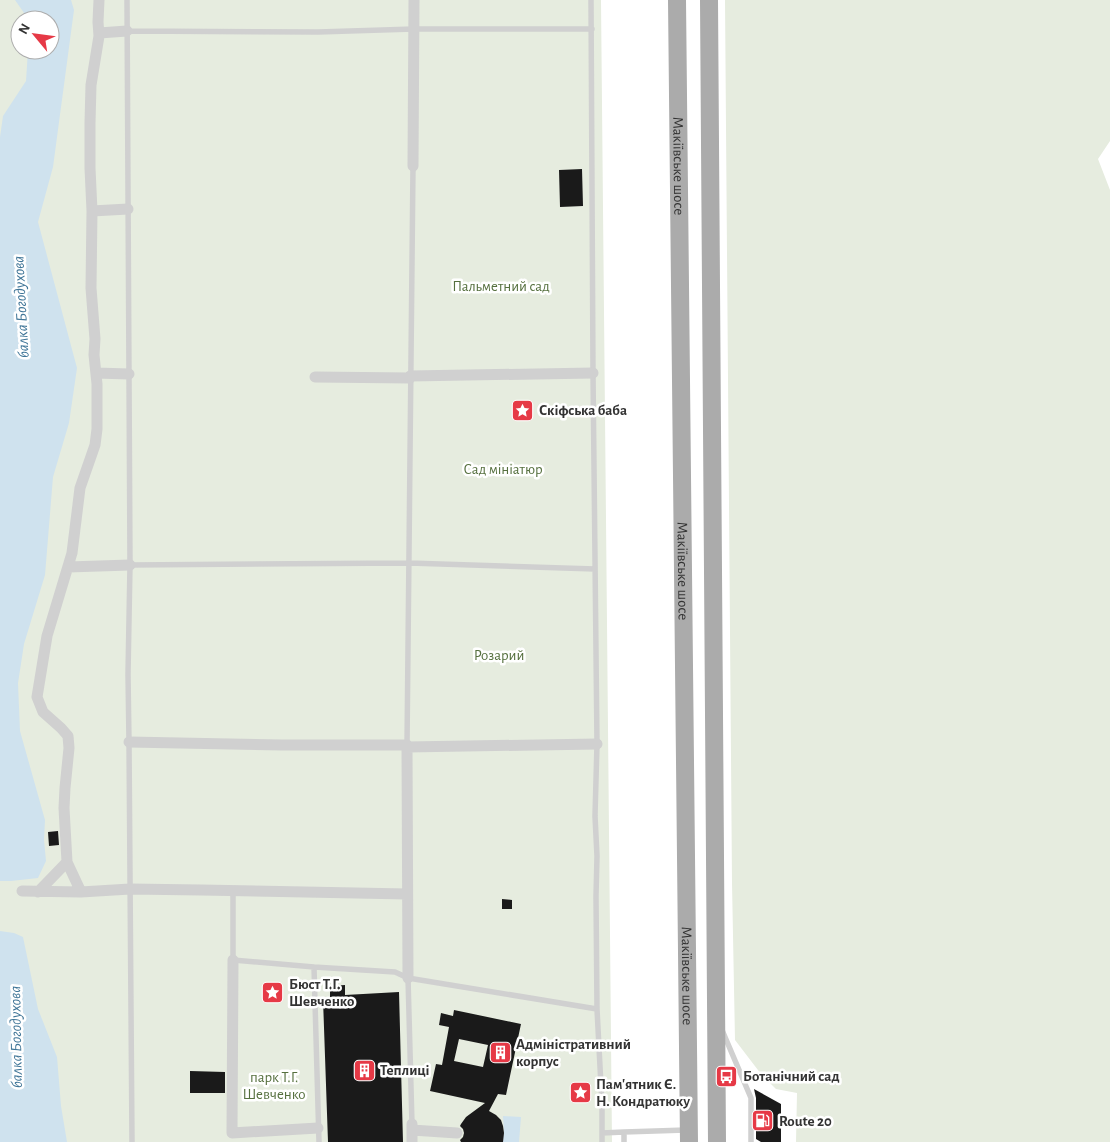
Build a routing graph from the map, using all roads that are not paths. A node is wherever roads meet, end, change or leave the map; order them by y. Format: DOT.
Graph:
graph roads {
  1 [pos="99,0"];
  2 [pos="127,0"];
  3 [pos="414,0"];
  4 [pos="591,0"];
  5 [pos="677,0"];
  6 [pos="709,0"];
  7 [pos="414,29"];
  8 [pos="592,29"];
  9 [pos="128,31"];
  10 [pos="98,33"];
  11 [pos="413,166"];
  12 [pos="128,209"];
  13 [pos="92,211"];
  14 [pos="96,373"];
  15 [pos="592,373"];
  16 [pos="129,374"];
  17 [pos="315,377"];
  18 [pos="410,377"];
  19 [pos="409,563"];
  20 [pos="130,565"];
  21 [pos="68,567"];
  22 [pos="595,569"];
  23 [pos="130,742"];
  24 [pos="597,744"];
  25 [pos="407,746"];
  26 [pos="67,862"];
  27 [pos="130,889"];
  28 [pos="233,890"];
  29 [pos="22,891"];
  30 [pos="38,892"];
  31 [pos="81,892"];
  32 [pos="407,894"];
  33 [pos="233,960"];
  34 [pos="314,968"];
  35 [pos="408,978"];
  36 [pos="597,1010"];
  37 [pos="716,1015"];
  38 [pos="412,1127"];
  39 [pos="318,1128"];
  40 [pos="624,1132"];
  41 [pos="458,1133"];
  42 [pos="602,1133"];
  43 [pos="689,1136"];
  44 [pos="238,1137"];
  45 [pos="132,1142"];
  46 [pos="318,1142"];
  47 [pos="412,1142"];
  48 [pos="602,1142"];
  49 [pos="624,1142"];
  50 [pos="717,1142"];
  51 [pos="751,1142"];
  1 -- 10 [label="street"];
  2 -- 9 [label="lane"];
  3 -- 7 [label="street"];
  4 -- 8 [label="lane"];
  5 -- 43 [label="main road, Макіївське шосе"];
  6 -- 37 [label="main road, Макіївське шосе"];
  7 -- 8 [label="lane"];
  7 -- 9 [label="lane"];
  7 -- 11 [label="street"];
  8 -- 15 [label="lane"];
  9 -- 10 [label="street"];
  9 -- 12 [label="lane"];
  10 -- 13 [label="street"];
  11 -- 18 [label="lane"];
  12 -- 13 [label="street"];
  12 -- 16 [label="lane"];
  13 -- 14 [label="street"];
  14 -- 16 [label="street"];
  14 -- 21 [label="street"];
  15 -- 18 [label="street"];
  15 -- 22 [label="lane"];
  16 -- 20 [label="lane"];
  17 -- 18 [label="street"];
  18 -- 19 [label="lane"];
  19 -- 20 [label="lane"];
  19 -- 22 [label="lane"];
  19 -- 25 [label="lane"];
  20 -- 21 [label="street"];
  20 -- 23 [label="lane"];
  21 -- 26 [label="street"];
  22 -- 24 [label="lane"];
  23 -- 25 [label="street"];
  23 -- 27 [label="lane"];
  24 -- 25 [label="street"];
  24 -- 36 [label="lane"];
  25 -- 32 [label="street"];
  26 -- 30 [label="street"];
  26 -- 31 [label="street"];
  27 -- 28 [label="street"];
  27 -- 31 [label="street"];
  27 -- 45 [label="lane"];
  28 -- 32 [label="street"];
  28 -- 33 [label="lane"];
  29 -- 30 [label="street"];
  30 -- 31 [label="street"];
  32 -- 35 [label="street"];
  33 -- 34 [label="lane"];
  33 -- 44 [label="street"];
  34 -- 35 [label="lane"];
  34 -- 39 [label="lane"];
  35 -- 36 [label="lane"];
  35 -- 38 [label="lane"];
  36 -- 42 [label="lane"];
  37 -- 50 [label="main road, Макіївське шосе"];
  37 -- 51 [label="lane"];
  38 -- 41 [label="street"];
  38 -- 47 [label="street"];
  39 -- 44 [label="street"];
  39 -- 46 [label="lane"];
  40 -- 42 [label="lane"];
  40 -- 43 [label="lane"];
  40 -- 49 [label="lane"];
  42 -- 48 [label="lane"];
}
